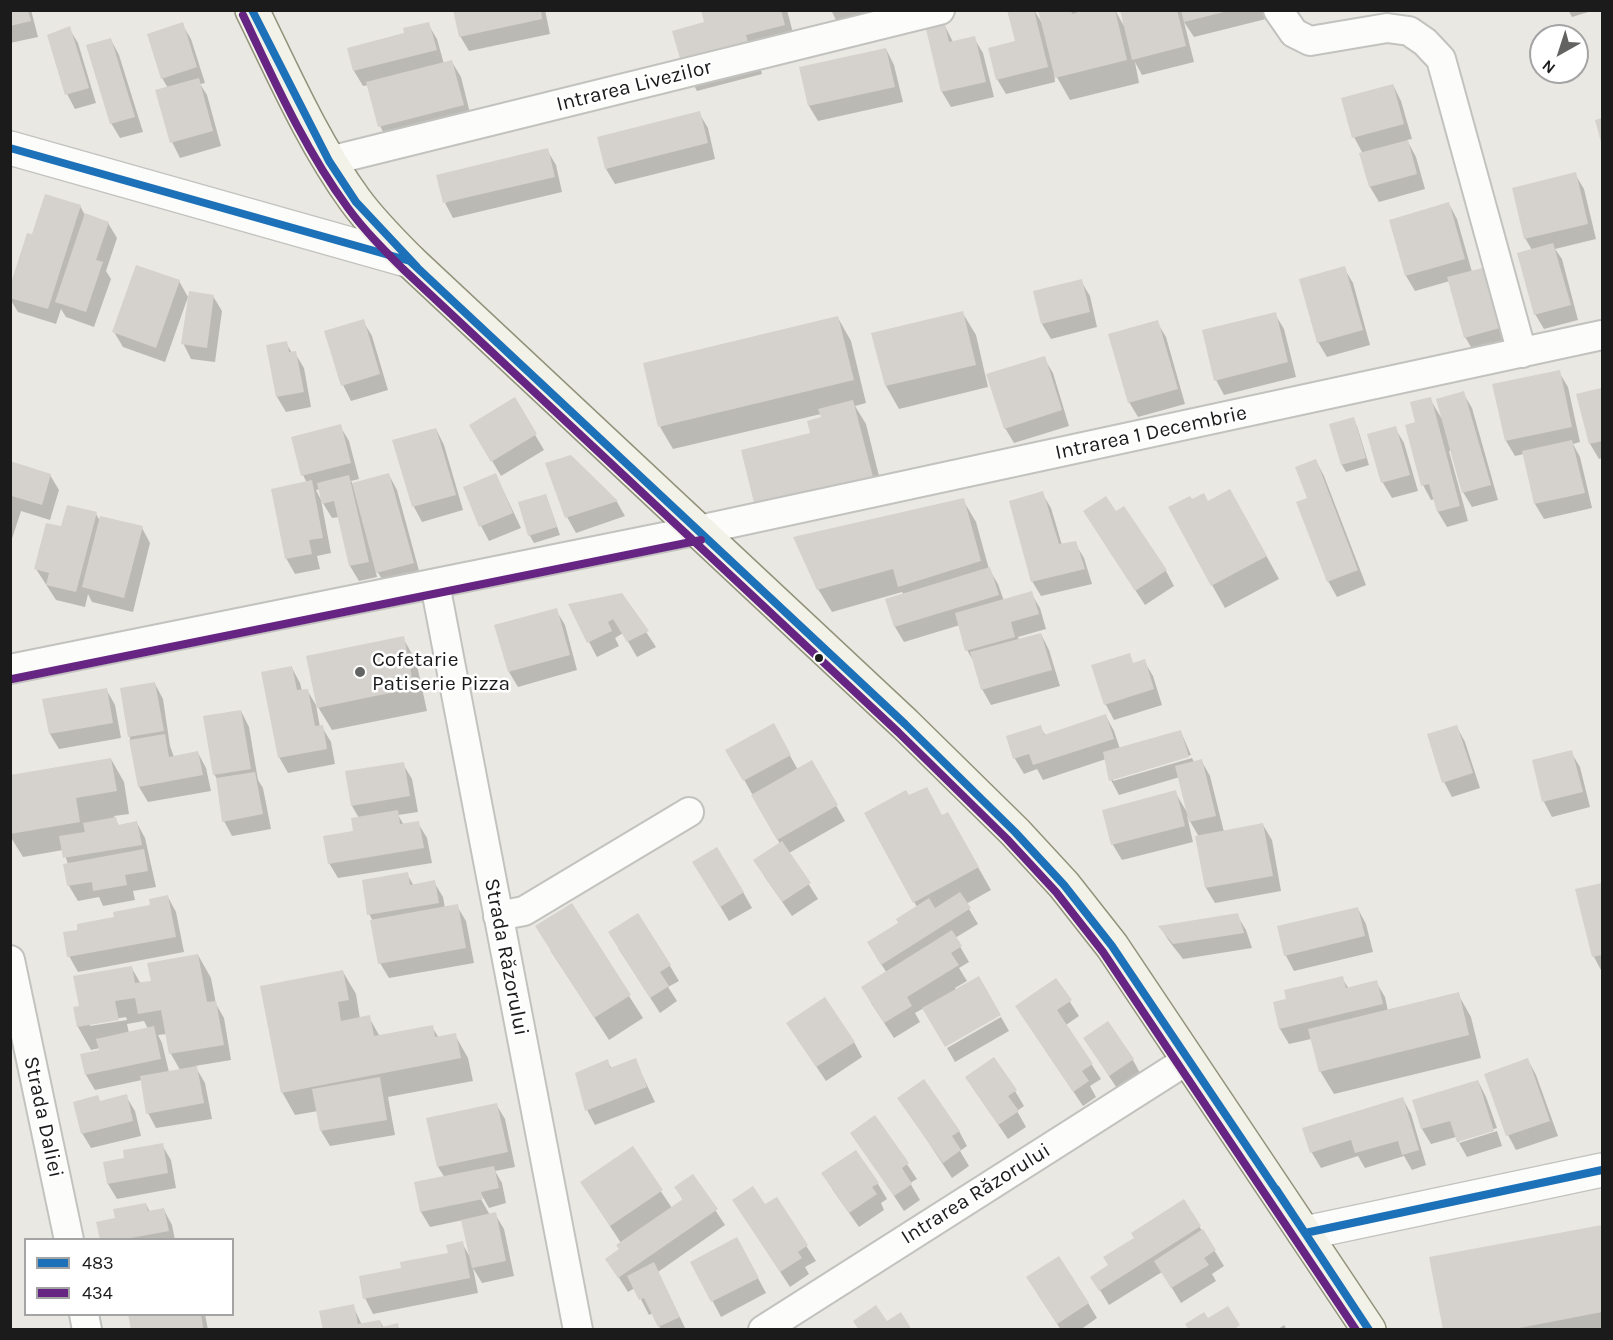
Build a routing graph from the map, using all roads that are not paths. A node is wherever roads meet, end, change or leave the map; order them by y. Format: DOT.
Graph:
graph roads {
  1 [pos="252,10"];
  2 [pos="940,10"];
  3 [pos="1278,10"];
  4 [pos="10,148"];
  5 [pos="329,161"];
  6 [pos="410,261"];
  7 [pos="1602,335"];
  8 [pos="1522,354"];
  9 [pos="699,530"];
  10 [pos="435,584"];
  11 [pos="10,669"];
  12 [pos="689,812"];
  13 [pos="498,916"];
  14 [pos="10,960"];
  15 [pos="1189,1059"];
  16 [pos="1602,1170"];
  17 [pos="1305,1233"];
  18 [pos="69,1238"];
  19 [pos="578,1329"];
  20 [pos="763,1329"];
  21 [pos="1369,1329"];
  1 -- 5 [label="main road"];
  2 -- 5 [label="street, Intrarea Livezilor"];
  3 -- 8 [label="street"];
  4 -- 6 [label="street"];
  5 -- 6 [label="main road"];
  6 -- 9 [label="main road"];
  7 -- 8 [label="street, Intrarea 1 Decembrie"];
  8 -- 9 [label="street, Intrarea 1 Decembrie"];
  9 -- 10 [label="street, Intrarea 1 Decembrie"];
  9 -- 15 [label="main road"];
  10 -- 11 [label="street, Intrarea 1 Decembrie"];
  10 -- 13 [label="street, Strada Răzorului"];
  12 -- 13 [label="street"];
  13 -- 19 [label="street, Strada Răzorului"];
  14 -- 18 [label="street, Strada Daliei"];
  15 -- 17 [label="main road"];
  15 -- 20 [label="street, Intrarea Răzorului"];
  16 -- 17 [label="street"];
  17 -- 21 [label="main road"];
}
